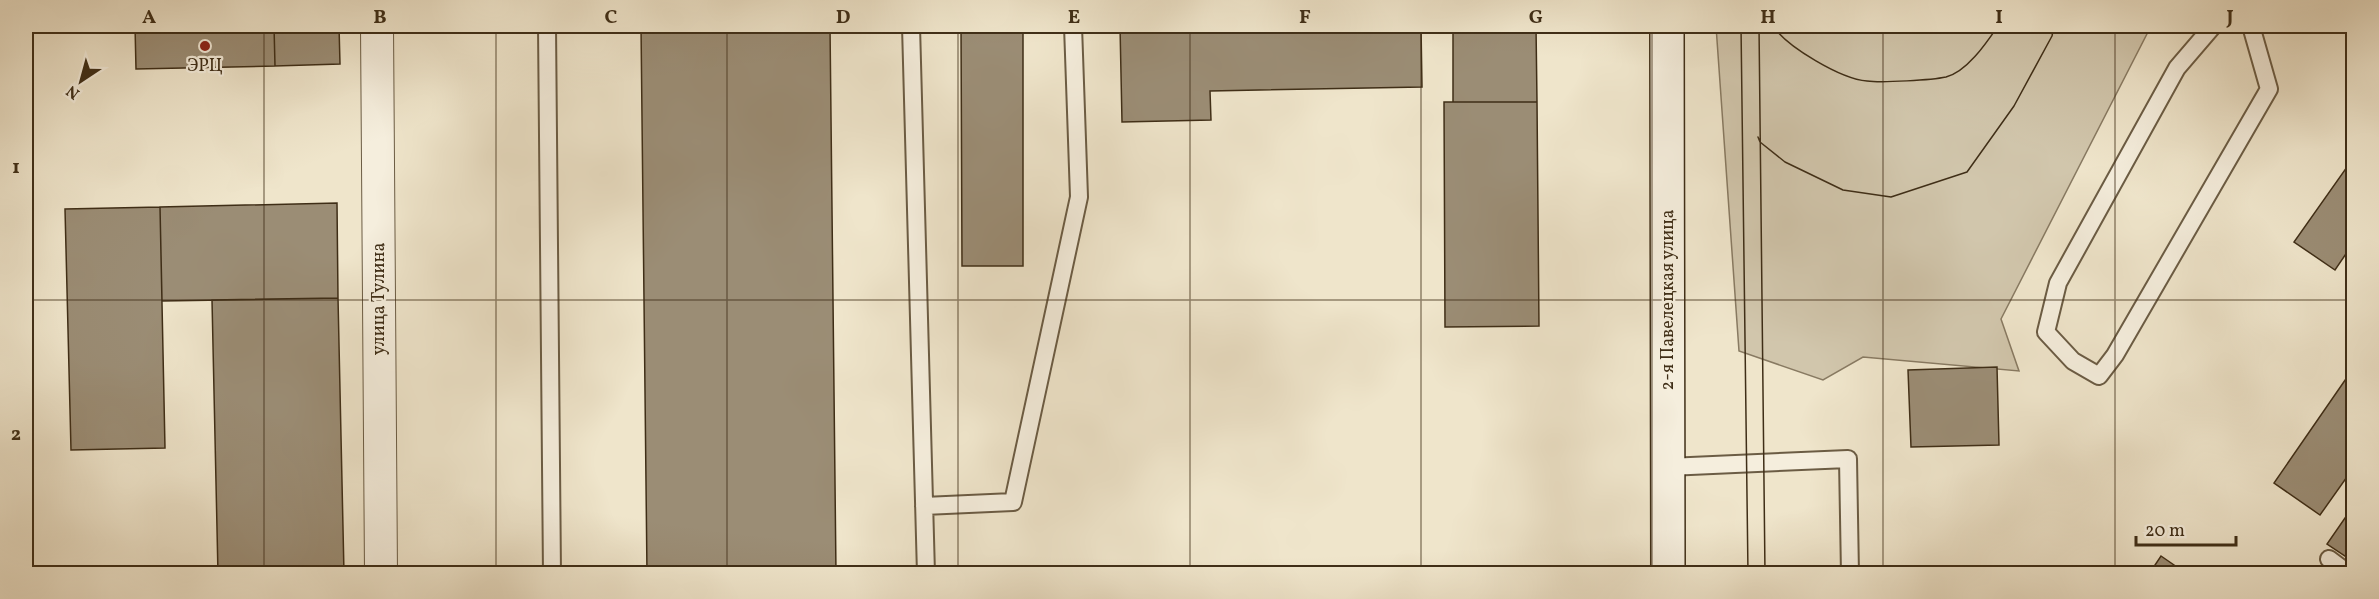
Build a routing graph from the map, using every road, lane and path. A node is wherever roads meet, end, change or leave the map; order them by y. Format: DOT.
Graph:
graph roads {
  1 [pos="377,26"];
  2 [pos="547,26"];
  3 [pos="911,26"];
  4 [pos="1073,26"];
  5 [pos="1667,26"];
  6 [pos="2213,26"];
  7 [pos="2251,26"];
  8 [pos="1668,467"];
  9 [pos="924,506"];
  10 [pos="2329,559"];
  11 [pos="381,573"];
  12 [pos="552,573"];
  13 [pos="926,573"];
  14 [pos="1668,573"];
  15 [pos="1850,573"];
  16 [pos="2349,573"];
  1 -- 11 [label="street, улица Тулина"];
  2 -- 12 [label="lane"];
  3 -- 9 [label="lane"];
  4 -- 9 [label="lane"];
  5 -- 8 [label="main road, 2-я Павелецкая улица"];
  6 -- 7 [label="lane"];
  8 -- 14 [label="main road, 2-я Павелецкая улица"];
  8 -- 15 [label="lane"];
  9 -- 13 [label="lane"];
  10 -- 16 [label="lane"];
}
